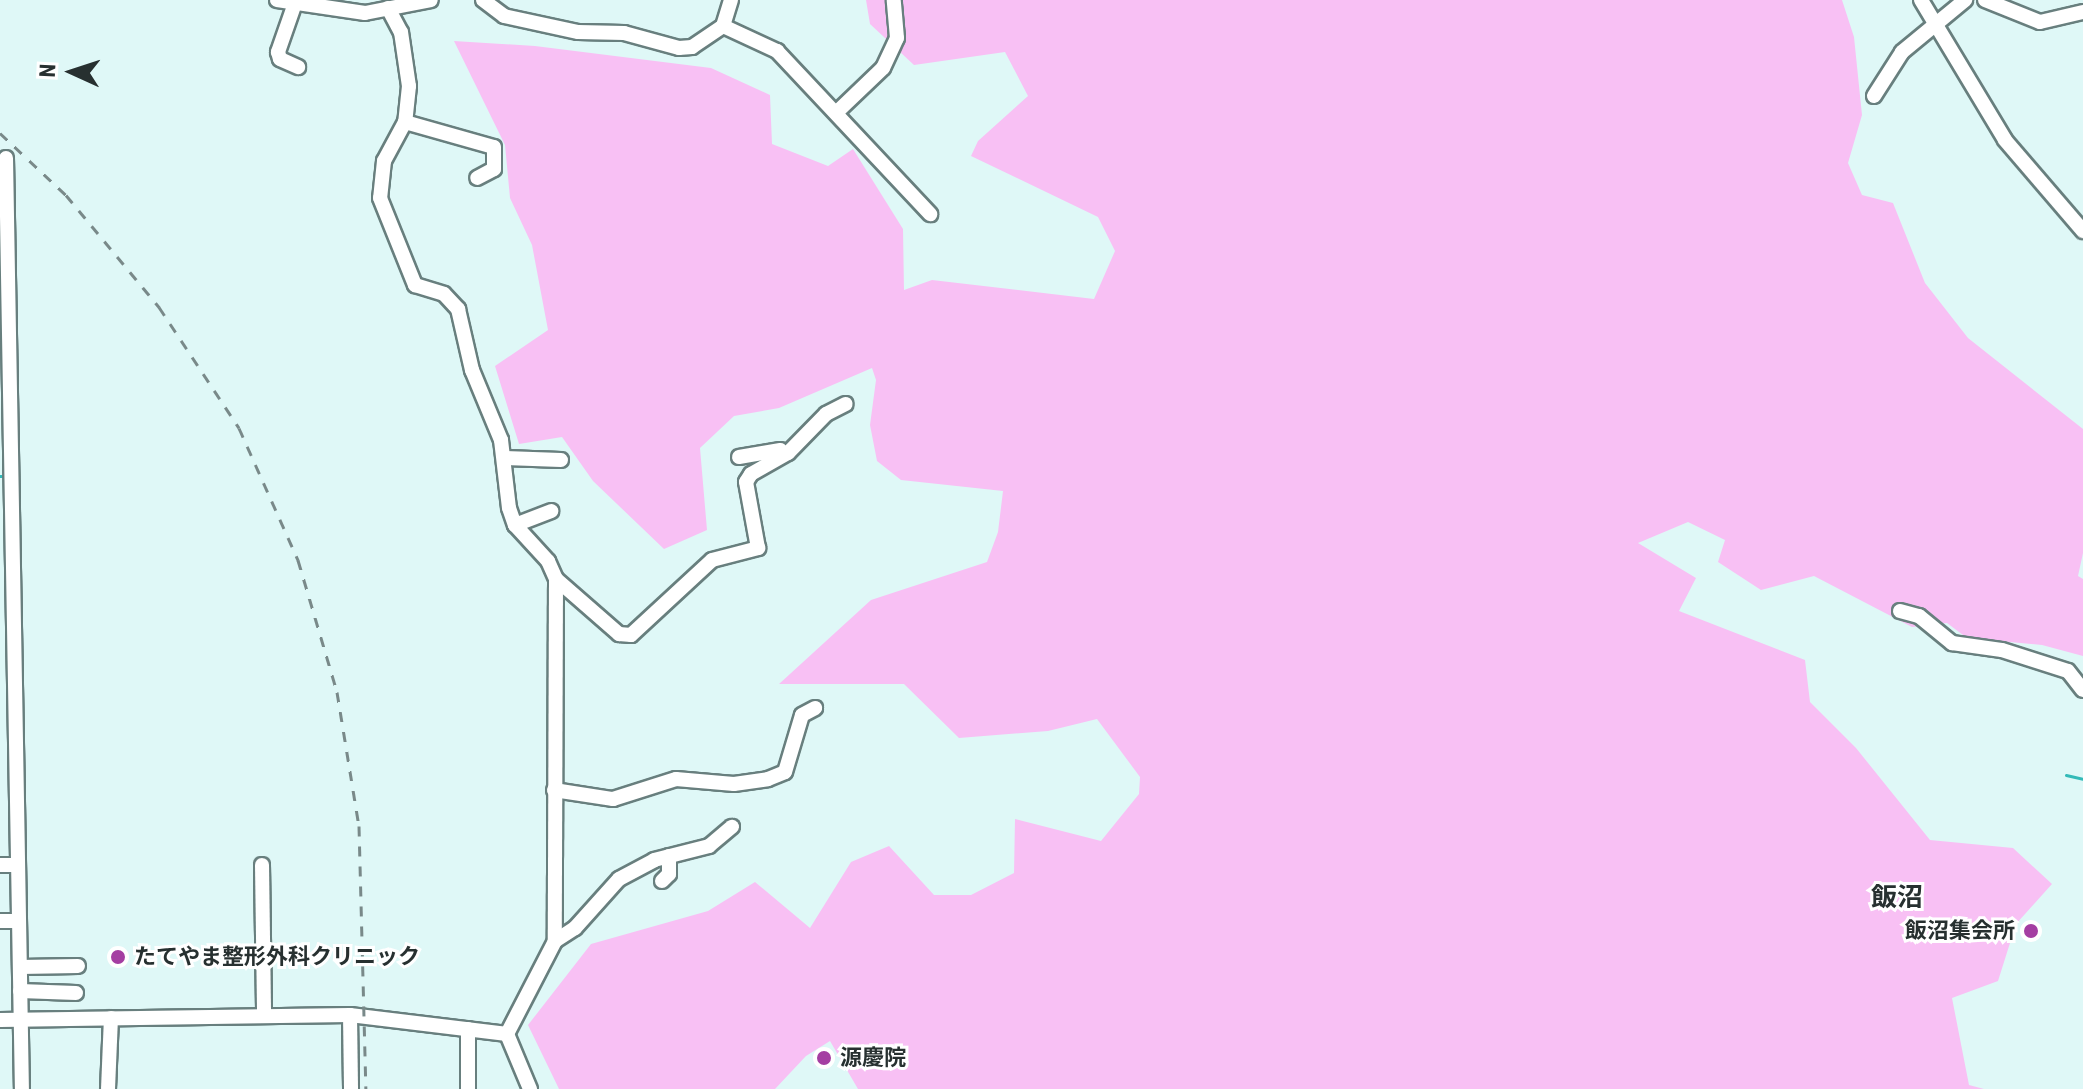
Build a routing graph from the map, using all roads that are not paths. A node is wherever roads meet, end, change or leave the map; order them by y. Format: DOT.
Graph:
graph roads {
  1 [pos="277,0"];
  2 [pos="431,0"];
  3 [pos="483,0"];
  4 [pos="731,0"];
  5 [pos="894,0"];
  6 [pos="1921,0"];
  7 [pos="1965,0"];
  8 [pos="1985,0"];
  9 [pos="294,6"];
  10 [pos="388,8"];
  11 [pos="2083,12"];
  12 [pos="1936,19"];
  13 [pos="723,26"];
  14 [pos="298,67"];
  15 [pos="1874,96"];
  16 [pos="838,111"];
  17 [pos="405,122"];
  18 [pos="6,158"];
  19 [pos="477,178"];
  20 [pos="930,214"];
  21 [pos="2083,231"];
  22 [pos="4,294"];
  23 [pos="846,404"];
  24 [pos="799,443"];
  25 [pos="739,457"];
  26 [pos="505,458"];
  27 [pos="561,460"];
  28 [pos="551,511"];
  29 [pos="515,525"];
  30 [pos="556,579"];
  31 [pos="1900,611"];
  32 [pos="7,656"];
  33 [pos="2083,690"];
  34 [pos="815,708"];
  35 [pos="554,790"];
  36 [pos="732,827"];
  37 [pos="669,856"];
  38 [pos="0,865"];
  39 [pos="18,865"];
  40 [pos="262,865"];
  41 [pos="662,881"];
  42 [pos="0,921"];
  43 [pos="19,921"];
  44 [pos="555,941"];
  45 [pos="78,966"];
  46 [pos="20,967"];
  47 [pos="20,991"];
  48 [pos="76,993"];
  49 [pos="264,1014"];
  50 [pos="350,1015"];
  51 [pos="111,1018"];
  52 [pos="0,1020"];
  53 [pos="21,1021"];
  54 [pos="468,1029"];
  55 [pos="507,1034"];
  56 [pos="22,1089"];
  57 [pos="108,1089"];
  58 [pos="351,1089"];
  59 [pos="468,1089"];
  60 [pos="530,1089"];
  1 -- 9 [label="street"];
  2 -- 10 [label="street"];
  3 -- 13 [label="street"];
  4 -- 13 [label="street"];
  5 -- 16 [label="street"];
  6 -- 12 [label="street"];
  7 -- 12 [label="street"];
  8 -- 11 [label="street"];
  9 -- 10 [label="street"];
  9 -- 14 [label="street"];
  10 -- 17 [label="street"];
  12 -- 15 [label="street"];
  12 -- 21 [label="street"];
  13 -- 16 [label="street"];
  16 -- 20 [label="street"];
  17 -- 19 [label="street"];
  17 -- 26 [label="street"];
  18 -- 22 [label="street"];
  22 -- 32 [label="street"];
  23 -- 24 [label="street"];
  24 -- 25 [label="street"];
  24 -- 30 [label="street"];
  26 -- 27 [label="street"];
  26 -- 29 [label="street"];
  28 -- 29 [label="street"];
  29 -- 30 [label="street"];
  30 -- 35 [label="street"];
  31 -- 33 [label="street"];
  32 -- 39 [label="street"];
  34 -- 35 [label="street"];
  35 -- 44 [label="street"];
  36 -- 37 [label="street"];
  37 -- 41 [label="street"];
  37 -- 44 [label="street"];
  38 -- 39 [label="street"];
  39 -- 43 [label="street"];
  40 -- 49 [label="street"];
  42 -- 43 [label="street"];
  43 -- 46 [label="street"];
  44 -- 55 [label="street"];
  45 -- 46 [label="street"];
  46 -- 47 [label="street"];
  47 -- 48 [label="street"];
  47 -- 53 [label="street"];
  49 -- 50 [label="street"];
  49 -- 51 [label="street"];
  50 -- 54 [label="street"];
  50 -- 58 [label="street"];
  51 -- 53 [label="street"];
  51 -- 57 [label="street"];
  52 -- 53 [label="street"];
  53 -- 56 [label="street"];
  54 -- 55 [label="street"];
  54 -- 59 [label="street"];
  55 -- 60 [label="street"];
}
